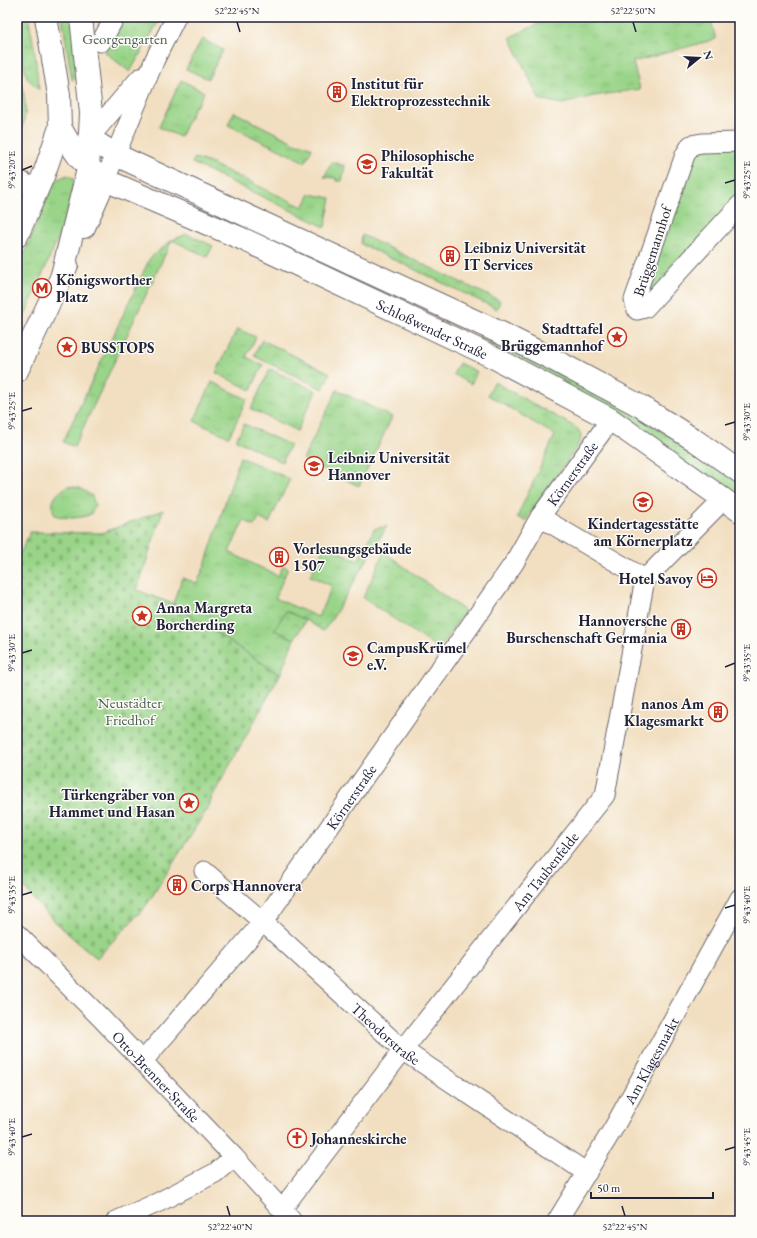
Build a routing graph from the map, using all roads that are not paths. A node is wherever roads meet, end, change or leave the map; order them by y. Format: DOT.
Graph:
graph roads {
  1 [pos="46,17"];
  2 [pos="81,17"];
  3 [pos="115,17"];
  4 [pos="176,17"];
  5 [pos="101,42"];
  6 [pos="155,59"];
  7 [pos="60,127"];
  8 [pos="740,142"];
  9 [pos="81,144"];
  10 [pos="116,155"];
  11 [pos="96,175"];
  12 [pos="17,179"];
  13 [pos="41,182"];
  14 [pos="740,205"];
  15 [pos="17,236"];
  16 [pos="17,371"];
  17 [pos="599,435"];
  18 [pos="740,472"];
  19 [pos="732,505"];
  20 [pos="540,518"];
  21 [pos="645,579"];
  22 [pos="204,871"];
  23 [pos="740,898"];
  24 [pos="263,922"];
  25 [pos="17,934"];
  26 [pos="403,1050"];
  27 [pos="142,1062"];
  28 [pos="234,1156"];
  29 [pos="587,1173"];
  30 [pos="287,1215"];
  31 [pos="116,1221"];
  32 [pos="557,1221"];
  1 -- 7 [label="main road"];
  2 -- 9 [label="main road"];
  3 -- 5 [label="street"];
  4 -- 6 [label="street"];
  6 -- 9 [label="street"];
  6 -- 10 [label="street"];
  7 -- 9 [label="main road"];
  7 -- 13 [label="main road"];
  8 -- 14 [label="street, Brüggemannhof"];
  9 -- 10 [label="main road"];
  9 -- 11 [label="main road"];
  9 -- 13 [label="main road"];
  10 -- 11 [label="street"];
  10 -- 18 [label="main road, Schloßwender Straße"];
  11 -- 16 [label="main road"];
  11 -- 19 [label="main road, Schloßwender Straße"];
  12 -- 13 [label="street"];
  13 -- 15 [label="main road"];
  17 -- 20 [label="street, Körnerstraße"];
  19 -- 21 [label="street"];
  20 -- 21 [label="street, Körnerstraße"];
  20 -- 24 [label="street, Körnerstraße"];
  21 -- 26 [label="street, Am Taubenfelde"];
  22 -- 24 [label="street, Theodorstraße"];
  23 -- 29 [label="street, Am Klagesmarkt"];
  24 -- 26 [label="street, Theodorstraße"];
  24 -- 27 [label="street, Körnerstraße"];
  25 -- 27 [label="street, Otto-Brenner-Straße"];
  26 -- 29 [label="street, Theodorstraße"];
  26 -- 30 [label="street, Am Taubenfelde"];
  27 -- 28 [label="street, Otto-Brenner-Straße"];
  28 -- 30 [label="street, Otto-Brenner-Straße"];
  28 -- 31 [label="street"];
  29 -- 32 [label="street, Am Klagesmarkt"];
}
